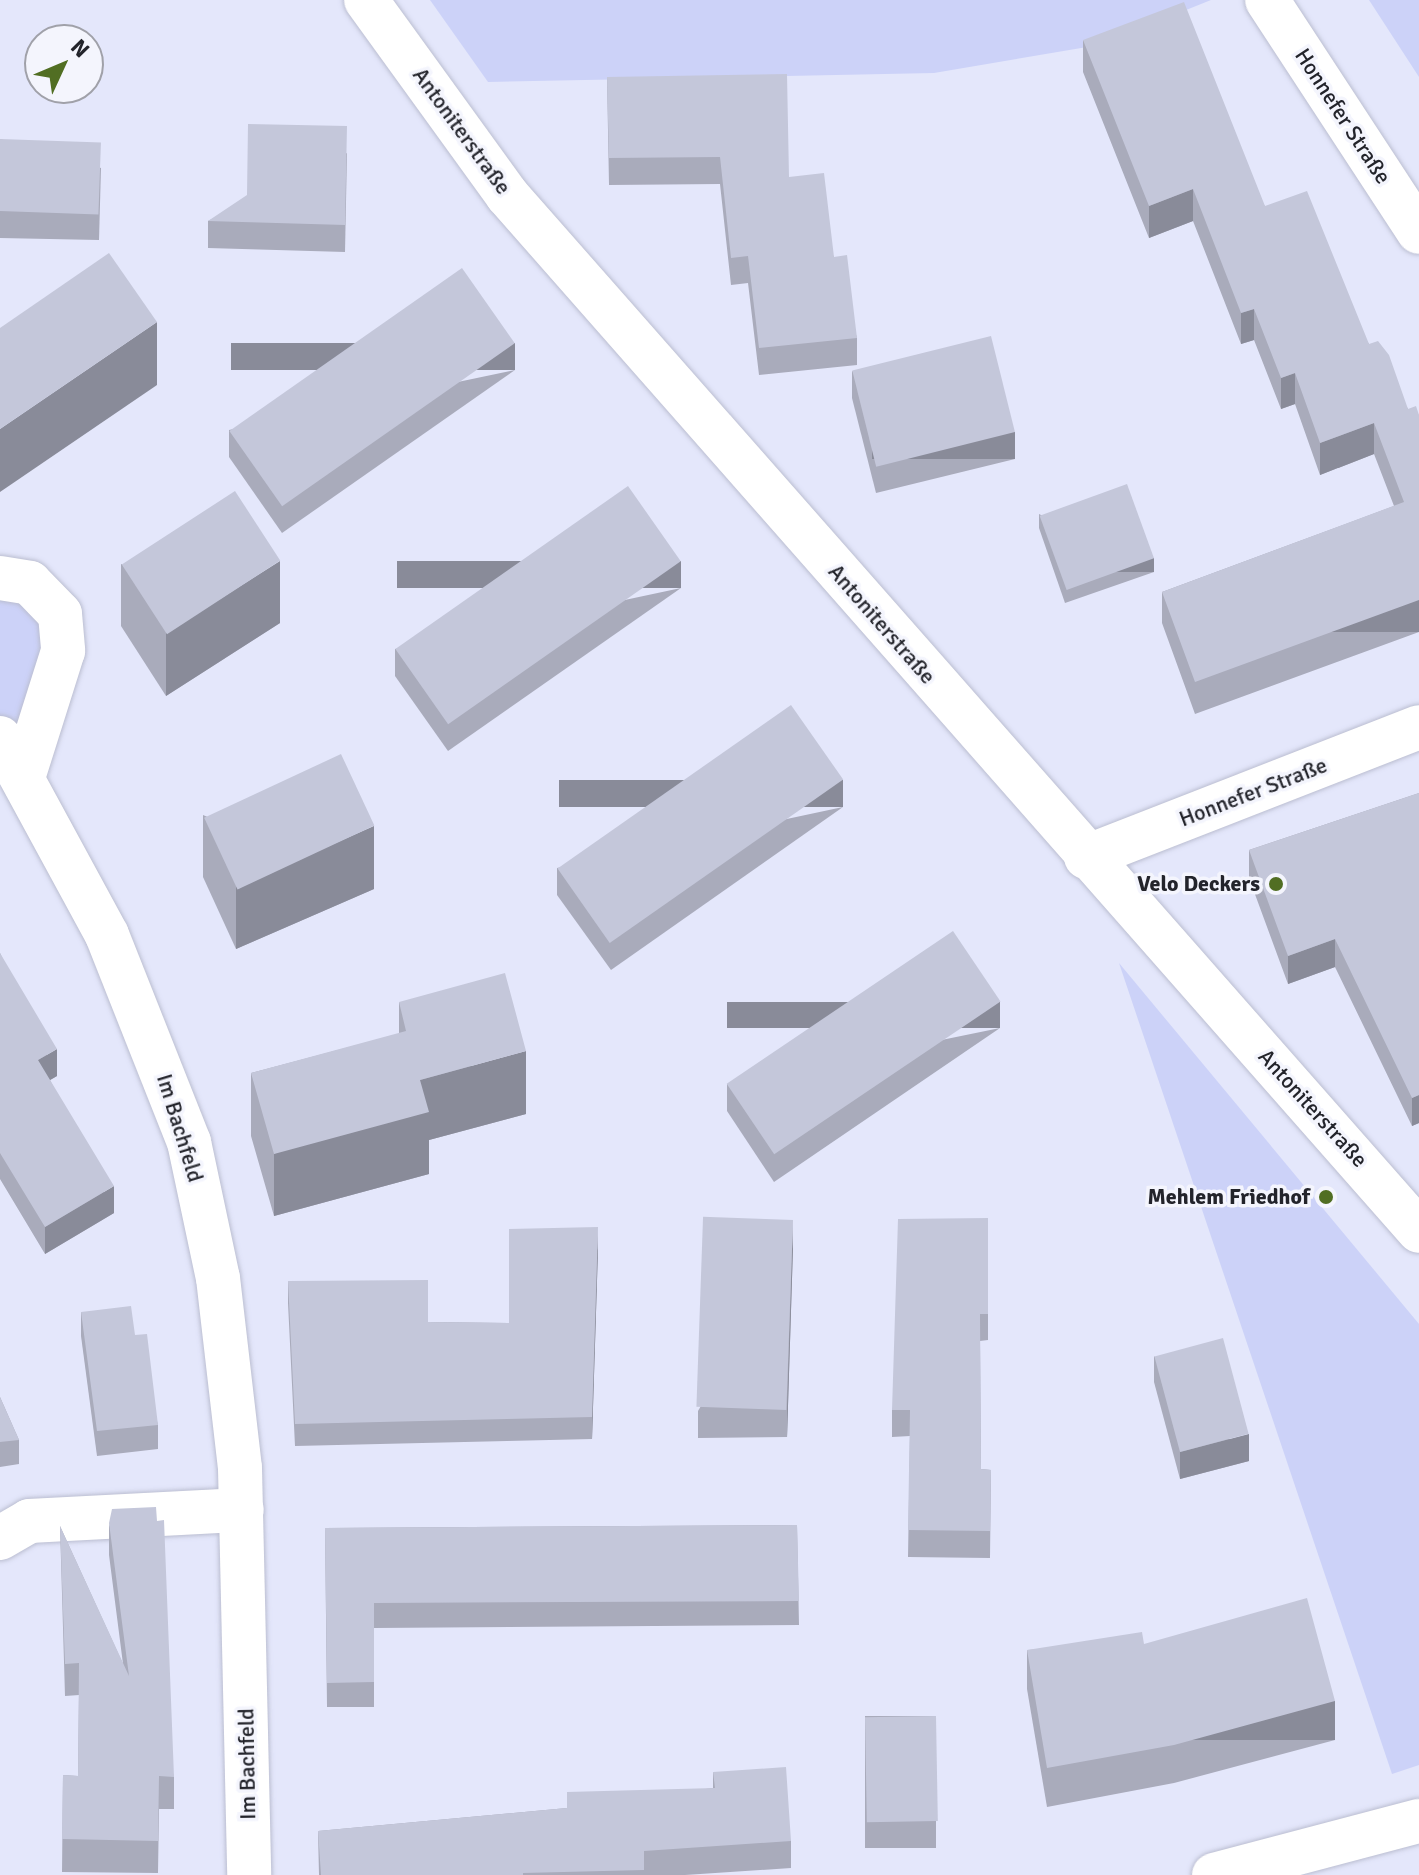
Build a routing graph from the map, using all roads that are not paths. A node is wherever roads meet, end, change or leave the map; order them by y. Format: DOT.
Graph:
graph roads {
  1 [pos="366,0"];
  2 [pos="1267,0"];
  3 [pos="1419,232"];
  4 [pos="0,578"];
  5 [pos="1419,727"];
  6 [pos="0,738"];
  7 [pos="24,775"];
  8 [pos="1086,857"];
  9 [pos="1419,1231"];
  10 [pos="242,1510"];
  11 [pos="0,1538"];
  12 [pos="1419,1821"];
  13 [pos="249,1875"];
  14 [pos="1214,1875"];
  1 -- 8 [label="street, Antoniterstraße"];
  2 -- 3 [label="street, Honnefer Straße"];
  4 -- 7 [label="street"];
  5 -- 8 [label="street, Honnefer Straße"];
  6 -- 7 [label="street, Im Bachfeld"];
  7 -- 10 [label="street, Im Bachfeld"];
  8 -- 9 [label="street, Antoniterstraße"];
  10 -- 11 [label="street"];
  10 -- 13 [label="street, Im Bachfeld"];
  12 -- 14 [label="street"];
}
